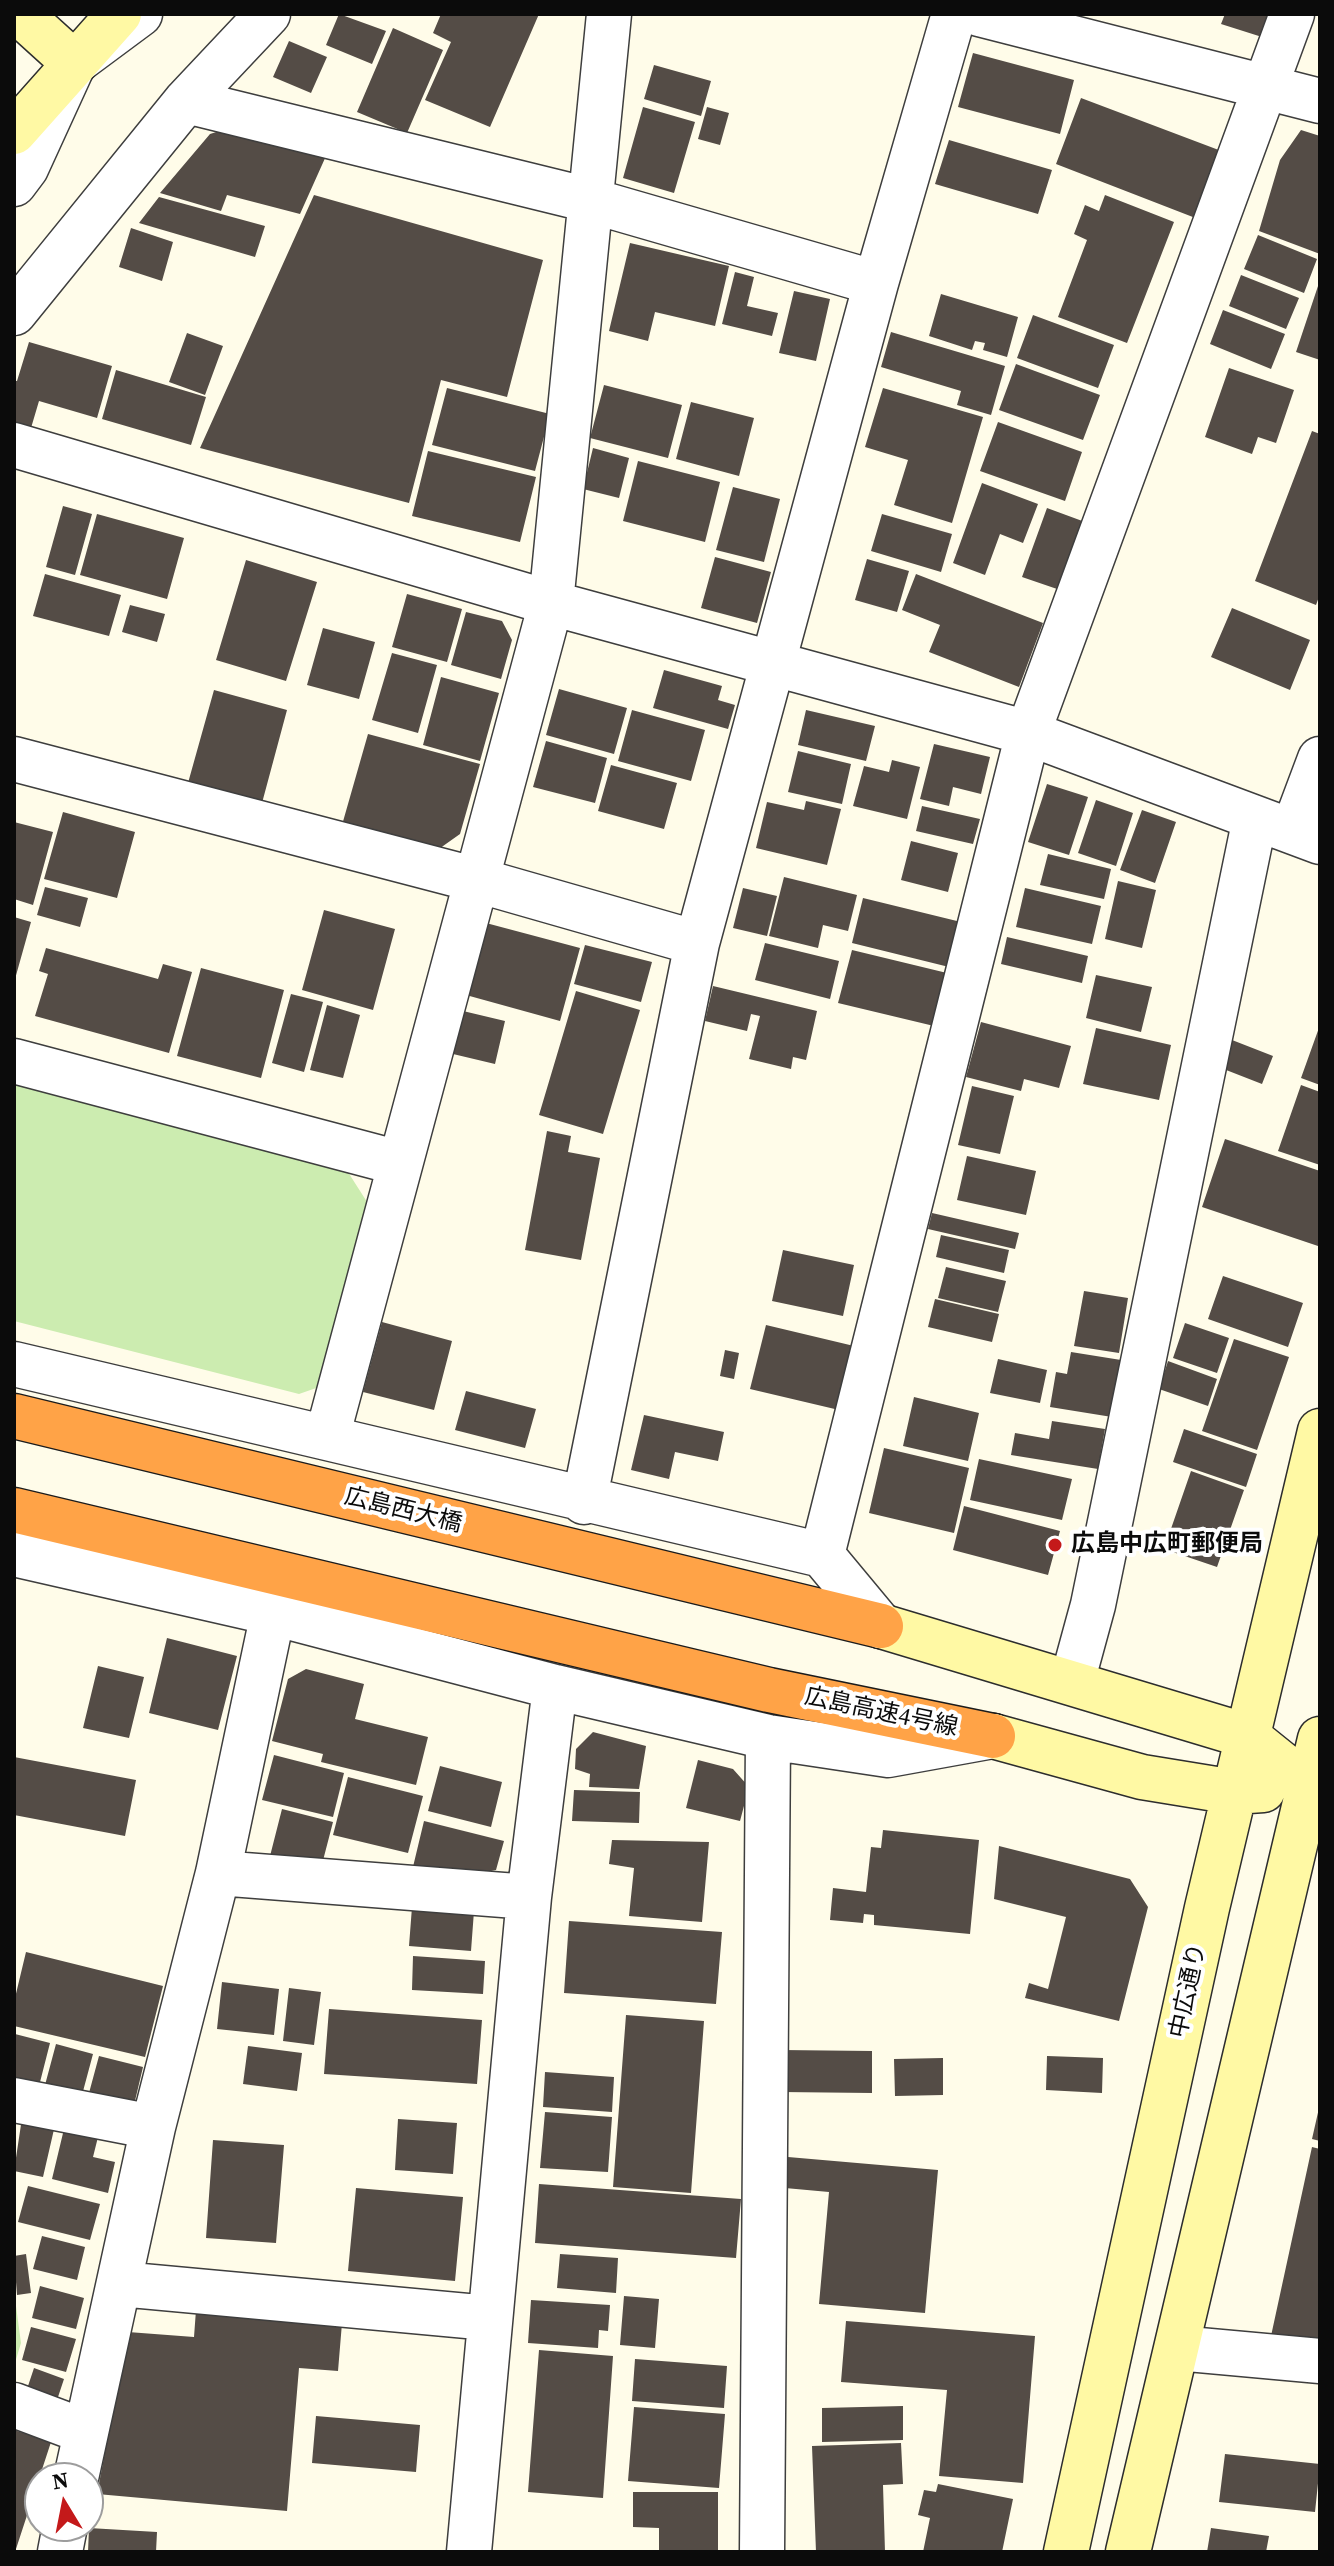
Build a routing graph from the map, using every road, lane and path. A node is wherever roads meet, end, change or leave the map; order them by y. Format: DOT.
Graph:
graph roads {
  1 [pos="20,14"];
  2 [pos="119,14"];
  3 [pos="140,14"];
  4 [pos="268,14"];
  5 [pos="609,14"];
  6 [pos="954,14"];
  7 [pos="979,14"];
  8 [pos="1292,14"];
  9 [pos="63,53"];
  10 [pos="1267,89"];
  11 [pos="186,101"];
  12 [pos="1320,101"];
  13 [pos="14,132"];
  14 [pos="14,184"];
  15 [pos="589,200"];
  16 [pos="876,283"];
  17 [pos="14,313"];
  18 [pos="14,445"];
  19 [pos="551,603"];
  20 [pos="774,665"];
  21 [pos="1028,733"];
  22 [pos="14,759"];
  23 [pos="1320,759"];
  24 [pos="1289,830"];
  25 [pos="477,880"];
  26 [pos="697,943"];
  27 [pos="14,1061"];
  28 [pos="399,1163"];
  29 [pos="14,1364"];
  30 [pos="14,1416"];
  31 [pos="1320,1431"];
  32 [pos="327,1437"];
  33 [pos="584,1502"];
  34 [pos="14,1510"];
  35 [pos="14,1554"];
  36 [pos="822,1555"];
  37 [pos="273,1613"];
  38 [pos="881,1626"];
  39 [pos="1072,1682"];
  40 [pos="555,1687"];
  41 [pos="993,1736"];
  42 [pos="1247,1736"];
  43 [pos="768,1737"];
  44 [pos="1320,1739"];
  45 [pos="1314,1787"];
  46 [pos="1234,1792"];
  47 [pos="218,1873"];
  48 [pos="529,1897"];
  49 [pos="14,2100"];
  50 [pos="153,2127"];
  51 [pos="120,2284"];
  52 [pos="489,2318"];
  53 [pos="1177,2348"];
  54 [pos="1320,2361"];
  55 [pos="14,2405"];
  56 [pos="86,2432"];
  57 [pos="79,2462"];
  58 [pos="469,2552"];
  59 [pos="762,2552"];
  60 [pos="1066,2552"];
  61 [pos="1128,2552"];
  1 -- 9 [label="street"];
  2 -- 9 [label="street"];
  3 -- 9 [label="street"];
  4 -- 11 [label="street"];
  5 -- 15 [label="street"];
  6 -- 16 [label="street"];
  7 -- 10 [label="street"];
  8 -- 10 [label="street"];
  9 -- 13 [label="street"];
  9 -- 14 [label="street"];
  10 -- 12 [label="street"];
  10 -- 21 [label="street"];
  11 -- 15 [label="street"];
  11 -- 17 [label="street"];
  15 -- 16 [label="street"];
  15 -- 19 [label="street"];
  16 -- 20 [label="street"];
  18 -- 19 [label="street"];
  19 -- 20 [label="street"];
  19 -- 25 [label="street"];
  20 -- 21 [label="street"];
  20 -- 26 [label="street"];
  21 -- 24 [label="street"];
  21 -- 36 [label="street"];
  22 -- 25 [label="street"];
  23 -- 24 [label="street"];
  24 -- 39 [label="street"];
  25 -- 26 [label="street"];
  25 -- 28 [label="street"];
  26 -- 33 [label="street"];
  27 -- 28 [label="street"];
  28 -- 32 [label="street"];
  29 -- 32 [label="street"];
  30 -- 38 [label="highway, 広島西大橋"];
  31 -- 42 [label="street, 中広通り"];
  32 -- 33 [label="street"];
  33 -- 36 [label="street"];
  34 -- 41 [label="highway, 広島高速4号線"];
  35 -- 37 [label="street"];
  36 -- 38 [label="street"];
  37 -- 40 [label="street"];
  37 -- 47 [label="street"];
  38 -- 39 [label="street"];
  39 -- 42 [label="street"];
  40 -- 43 [label="street"];
  40 -- 48 [label="street"];
  41 -- 43 [label="street"];
  41 -- 46 [label="street"];
  42 -- 45 [label="street"];
  42 -- 46 [label="street, 中広通り"];
  43 -- 59 [label="street"];
  44 -- 45 [label="street"];
  45 -- 46 [label="street"];
  45 -- 53 [label="street"];
  46 -- 60 [label="street, 中広通り"];
  47 -- 48 [label="street"];
  47 -- 50 [label="street"];
  48 -- 52 [label="street"];
  49 -- 50 [label="street"];
  50 -- 51 [label="street"];
  51 -- 52 [label="street"];
  51 -- 56 [label="street"];
  52 -- 58 [label="street"];
  53 -- 54 [label="street"];
  53 -- 61 [label="street"];
  55 -- 56 [label="street"];
  56 -- 57 [label="street"];
}
